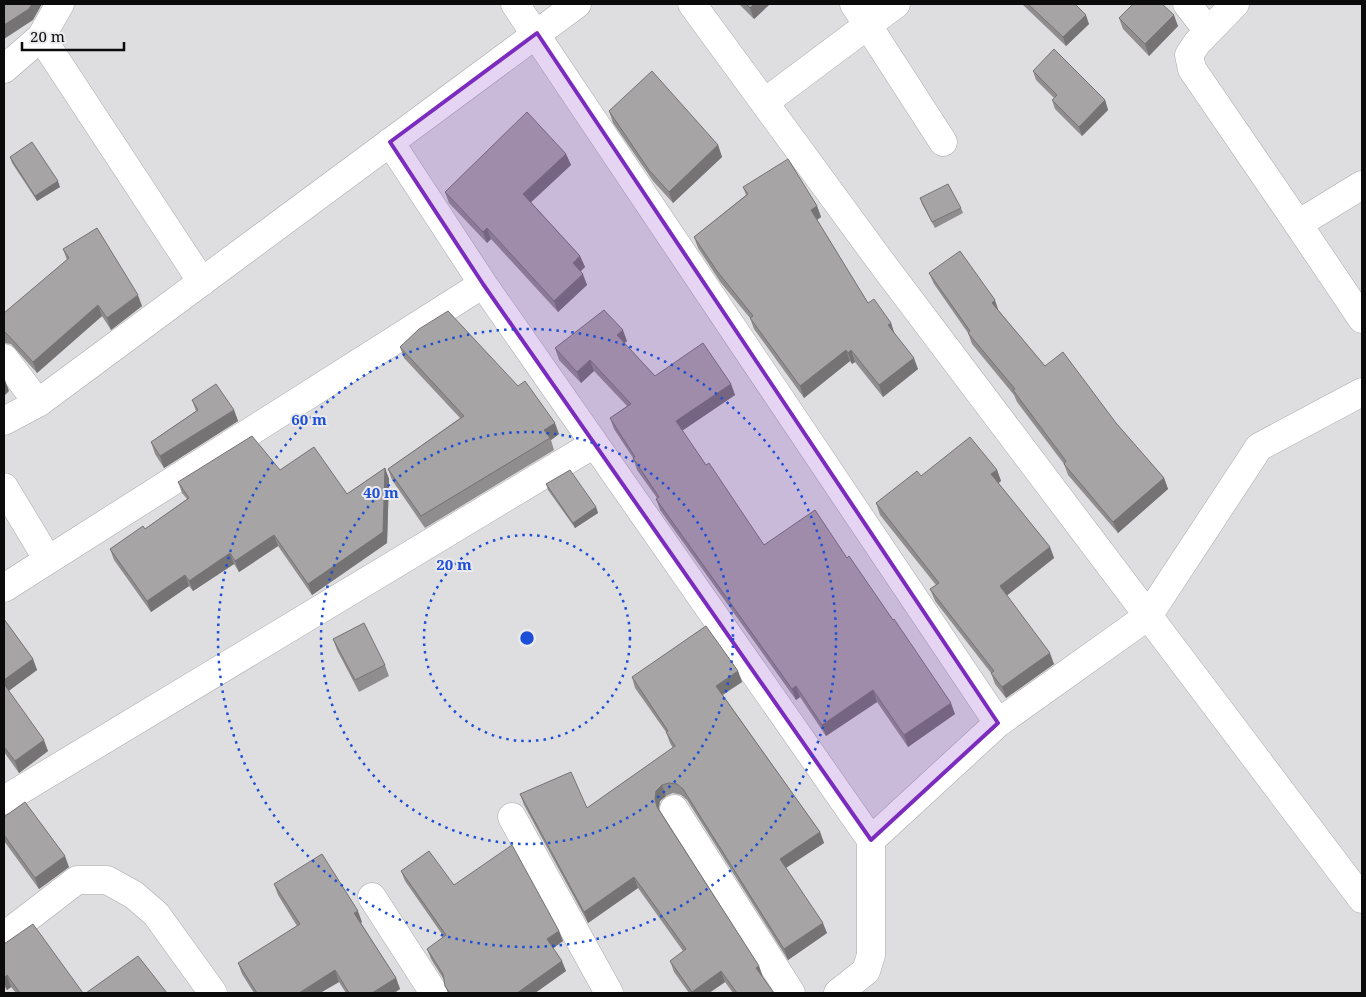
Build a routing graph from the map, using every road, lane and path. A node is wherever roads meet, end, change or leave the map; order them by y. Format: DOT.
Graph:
graph roads {
  1 [pos="60,4"];
  2 [pos="515,4"];
  3 [pos="577,4"];
  4 [pos="692,4"];
  5 [pos="896,4"];
  6 [pos="1187,4"];
  7 [pos="1235,4"];
  8 [pos="861,14"];
  9 [pos="1208,31"];
  10 [pos="537,33"];
  11 [pos="41,38"];
  12 [pos="4,69"];
  13 [pos="764,102"];
  14 [pos="390,142"];
  15 [pos="943,142"];
  16 [pos="1362,185"];
  17 [pos="1298,224"];
  18 [pos="202,282"];
  19 [pos="483,284"];
  20 [pos="1362,319"];
  21 [pos="4,358"];
  22 [pos="1362,392"];
  23 [pos="38,403"];
  24 [pos="4,421"];
  25 [pos="594,444"];
  26 [pos="4,487"];
  27 [pos="48,560"];
  28 [pos="4,588"];
  29 [pos="1148,616"];
  30 [pos="998,724"];
  31 [pos="4,800"];
  32 [pos="674,809"];
  33 [pos="512,817"];
  34 [pos="871,840"];
  35 [pos="372,897"];
  36 [pos="1362,899"];
  37 [pos="4,936"];
  38 [pos="213,993"];
  39 [pos="434,993"];
  40 [pos="609,993"];
  41 [pos="791,993"];
  42 [pos="838,993"];
  1 -- 11 [label="street"];
  2 -- 10 [label="street"];
  3 -- 10 [label="street"];
  4 -- 13 [label="street"];
  5 -- 8 [label="street"];
  6 -- 9 [label="street"];
  7 -- 9 [label="street"];
  8 -- 13 [label="street"];
  8 -- 15 [label="street"];
  9 -- 17 [label="street"];
  10 -- 14 [label="street"];
  10 -- 30 [label="street"];
  11 -- 12 [label="street"];
  11 -- 18 [label="street"];
  13 -- 29 [label="street"];
  14 -- 18 [label="street"];
  14 -- 19 [label="street"];
  16 -- 17 [label="street"];
  17 -- 20 [label="street"];
  18 -- 23 [label="street"];
  19 -- 25 [label="street"];
  19 -- 27 [label="street"];
  21 -- 23 [label="street"];
  22 -- 29 [label="street"];
  23 -- 24 [label="street"];
  25 -- 31 [label="street"];
  25 -- 34 [label="street"];
  26 -- 27 [label="street"];
  27 -- 28 [label="street"];
  29 -- 30 [label="street"];
  29 -- 36 [label="street"];
  30 -- 34 [label="street"];
  32 -- 41 [label="street"];
  33 -- 40 [label="street"];
  34 -- 42 [label="street"];
  35 -- 39 [label="street"];
  37 -- 38 [label="street"];
}
